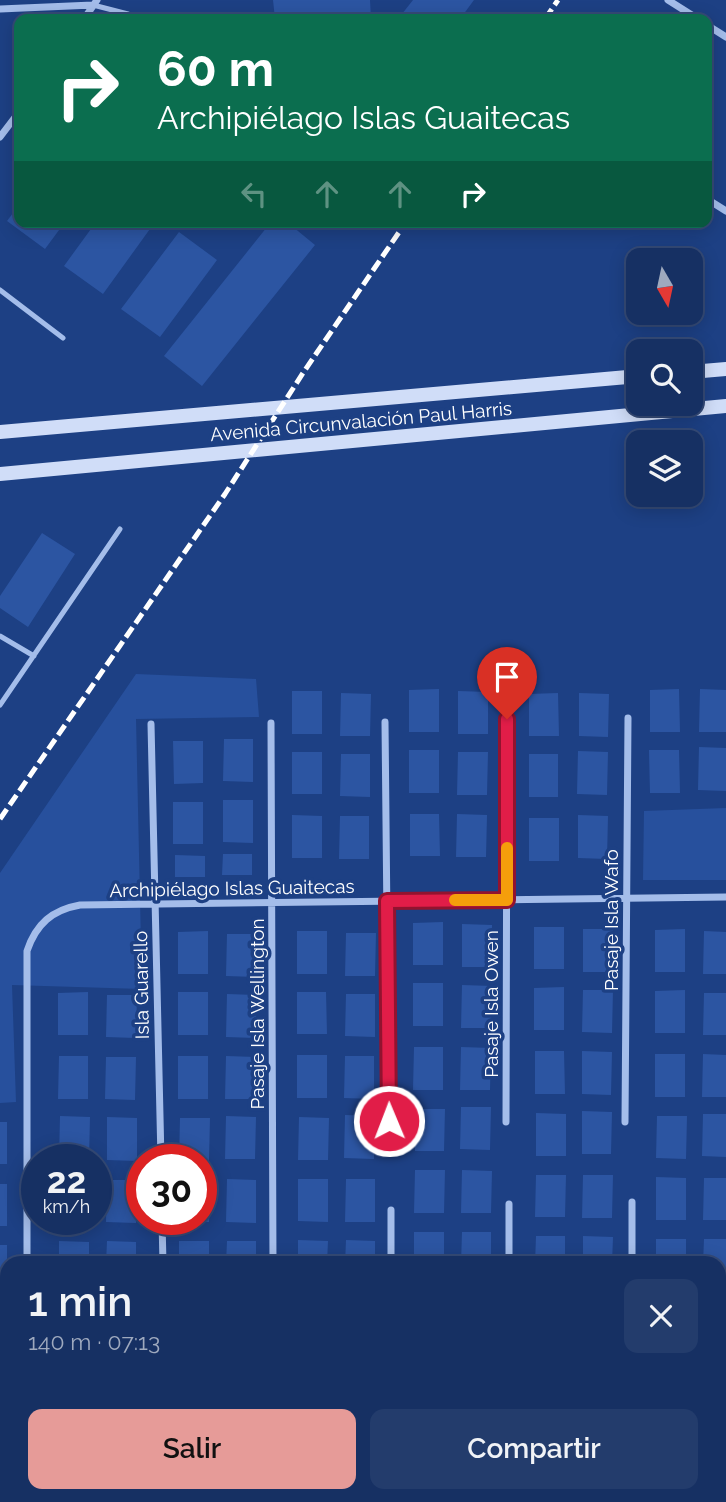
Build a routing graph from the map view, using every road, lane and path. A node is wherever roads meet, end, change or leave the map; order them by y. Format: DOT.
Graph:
graph roads {
  1 [pos="668,0"];
  2 [pos="95,3"];
  3 [pos="0,9"];
  4 [pos="128,14"];
  5 [pos="690,14"];
  6 [pos="14,119"];
  7 [pos="0,137"];
  8 [pos="0,290"];
  9 [pos="63,338"];
  10 [pos="726,369"];
  11 [pos="703,371"];
  12 [pos="626,377"];
  13 [pos="726,406"];
  14 [pos="0,432"];
  15 [pos="0,474"];
  16 [pos="120,529"];
  17 [pos="0,636"];
  18 [pos="34,656"];
  19 [pos="0,705"];
  20 [pos="628,718"];
  21 [pos="507,719"];
  22 [pos="385,722"];
  23 [pos="271,723"];
  24 [pos="152,724"];
  25 [pos="726,897"];
  26 [pos="627,898"];
  27 [pos="507,900"];
  28 [pos="387,901"];
  29 [pos="272,903"];
  30 [pos="155,904"];
  31 [pos="389,1121"];
  32 [pos="506,1122"];
  33 [pos="625,1122"];
  34 [pos="161,1144"];
  35 [pos="632,1202"];
  36 [pos="509,1204"];
  37 [pos="391,1210"];
  38 [pos="162,1235"];
  39 [pos="27,1256"];
  40 [pos="163,1256"];
  41 [pos="272,1256"];
  42 [pos="391,1256"];
  43 [pos="509,1256"];
  44 [pos="632,1256"];
  1 -- 5 [label="street"];
  2 -- 3 [label="street"];
  2 -- 4 [label="lane"];
  6 -- 7 [label="street"];
  8 -- 9 [label="lane"];
  10 -- 11 [label="main road"];
  12 -- 14 [label="main road, Avenida Circunvalación Paul Harris"];
  13 -- 15 [label="main road, Avenida Circunvalación Paul Harris"];
  16 -- 18 [label="lane"];
  17 -- 18 [label="lane"];
  18 -- 19 [label="lane"];
  20 -- 26 [label="street, Pasaje Isla Wafo"];
  21 -- 27 [label="street, Pasaje Isla Owen"];
  22 -- 28 [label="street"];
  23 -- 29 [label="street, Pasaje Isla Wellington"];
  24 -- 30 [label="street, Isla Guarello"];
  25 -- 26 [label="street, Archipiélago Islas Guaitecas"];
  26 -- 27 [label="street, Archipiélago Islas Guaitecas"];
  26 -- 33 [label="street, Pasaje Isla Wafo"];
  27 -- 28 [label="street, Archipiélago Islas Guaitecas"];
  27 -- 32 [label="street, Pasaje Isla Owen"];
  28 -- 29 [label="street, Archipiélago Islas Guaitecas"];
  28 -- 31 [label="street"];
  29 -- 30 [label="street, Archipiélago Islas Guaitecas"];
  29 -- 41 [label="street, Pasaje Isla Wellington"];
  30 -- 34 [label="street, Isla Guarello"];
  30 -- 39 [label="street, Archipiélago Islas Guaitecas"];
  35 -- 44 [label="street"];
  36 -- 43 [label="street"];
  37 -- 42 [label="street"];
  38 -- 40 [label="street"];
}
